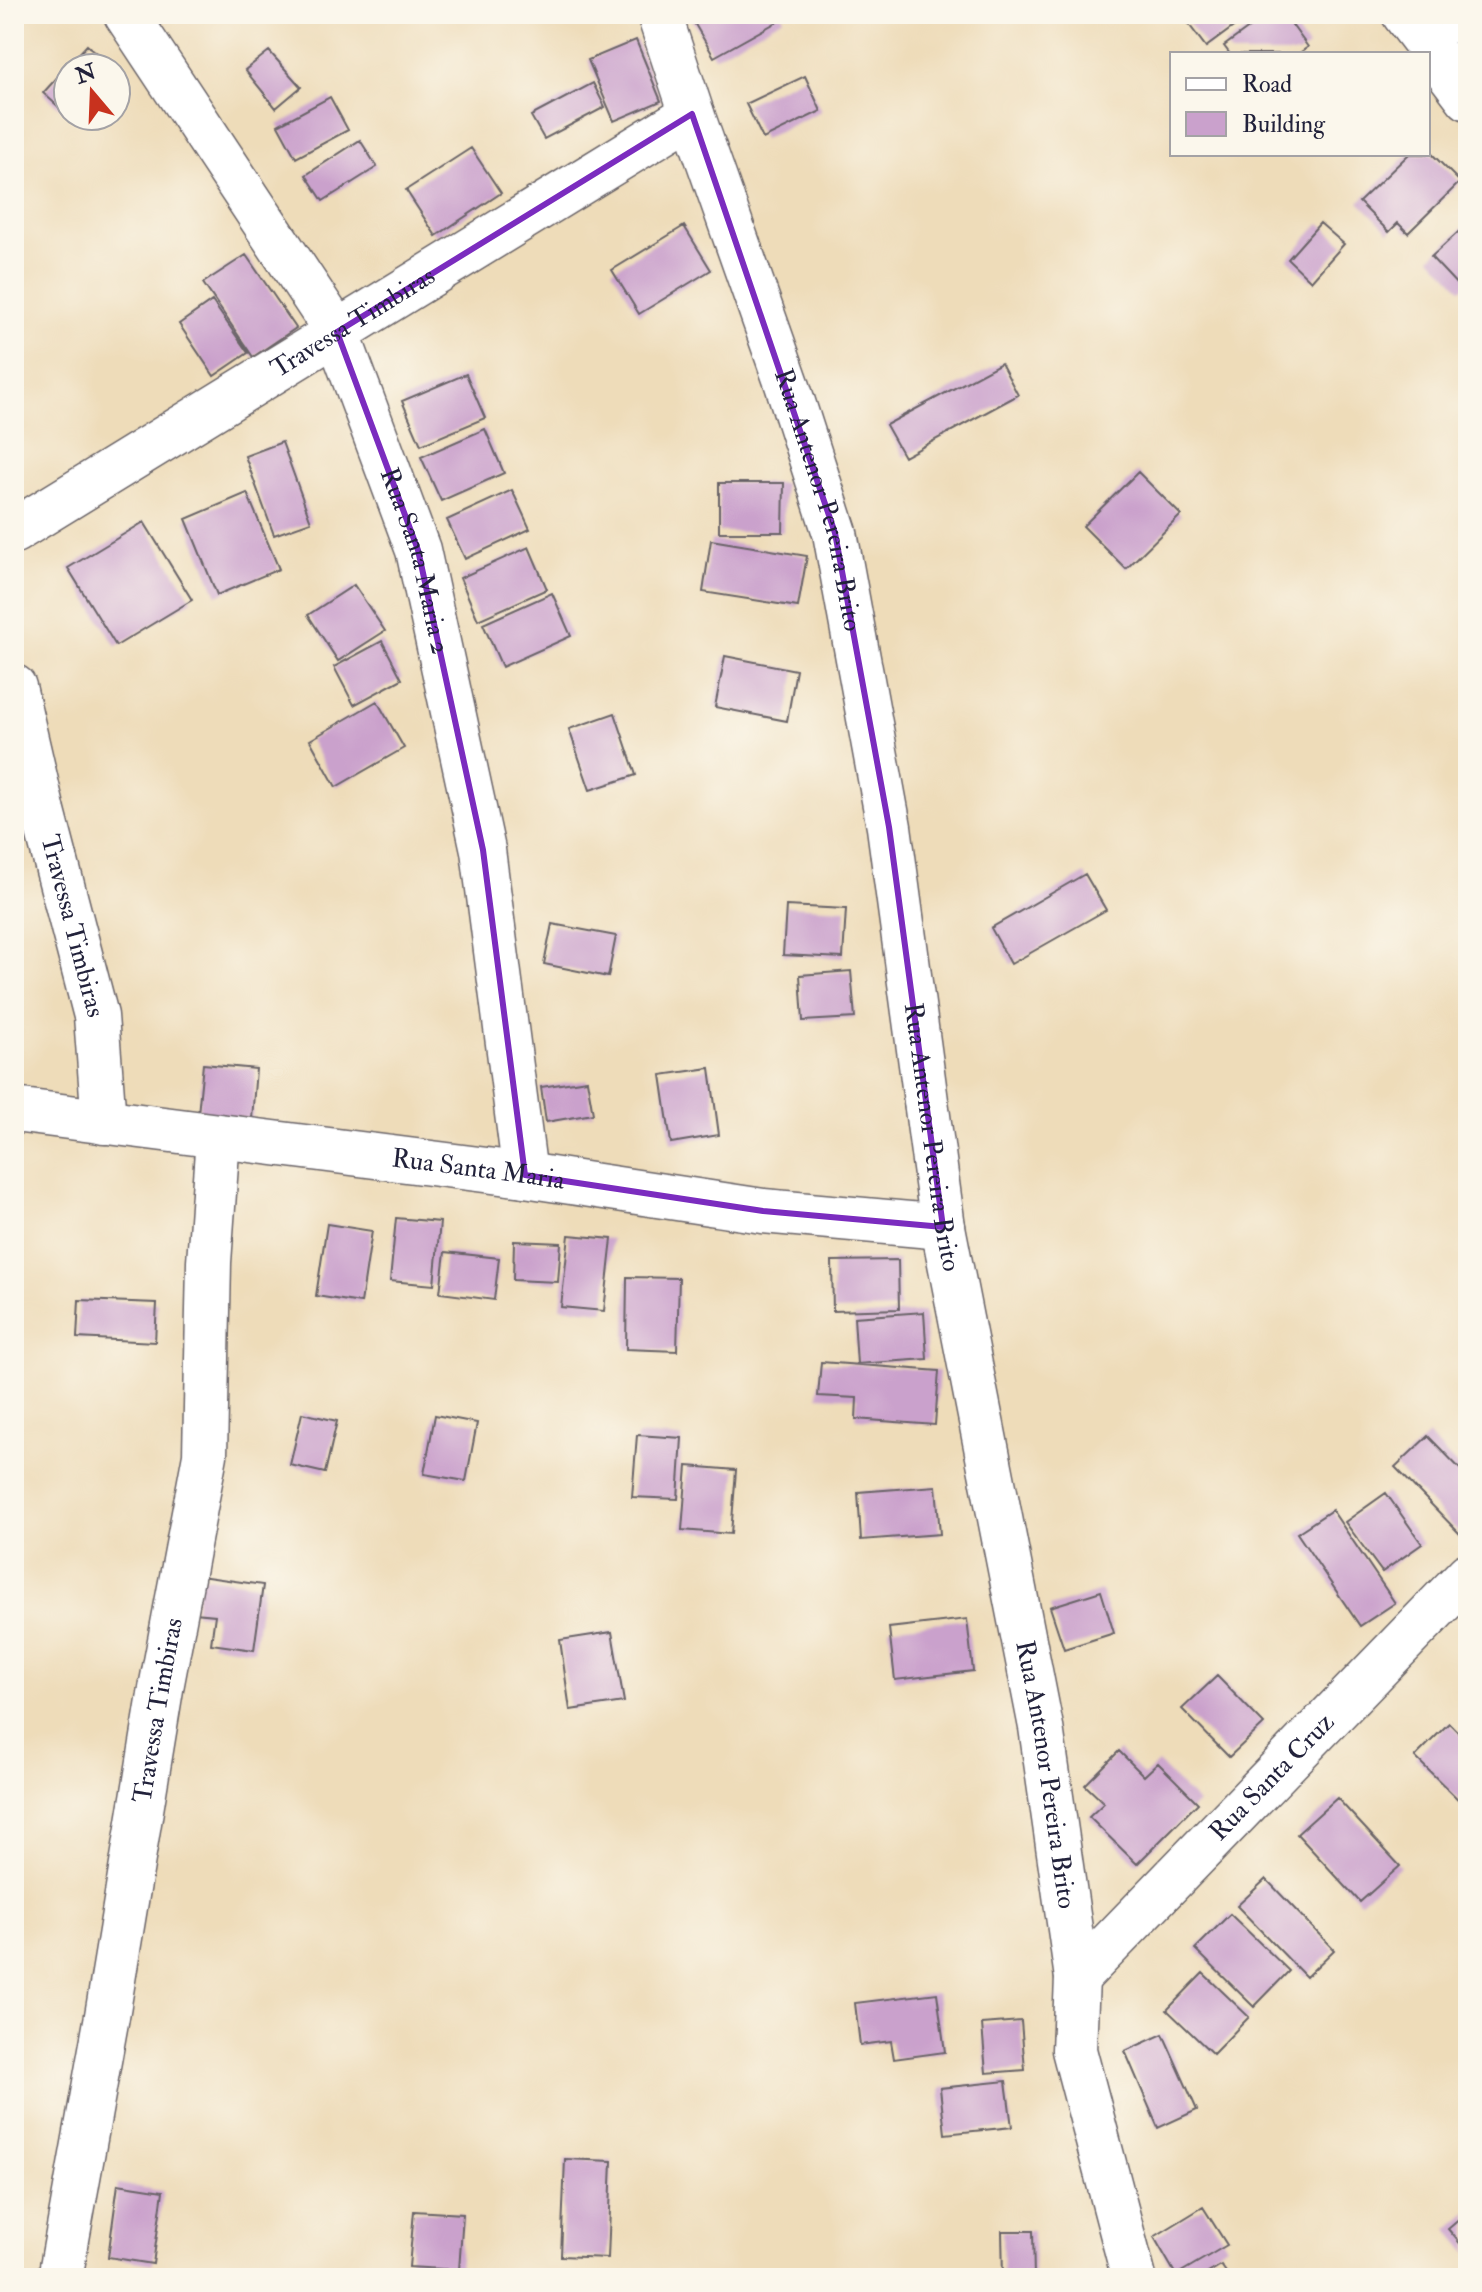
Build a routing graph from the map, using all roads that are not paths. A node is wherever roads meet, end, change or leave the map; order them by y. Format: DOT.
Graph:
graph roads {
  1 [pos="126,14"];
  2 [pos="659,14"];
  3 [pos="1404,14"];
  4 [pos="1459,14"];
  5 [pos="1468,26"];
  6 [pos="1460,68"];
  7 [pos="692,114"];
  8 [pos="337,332"];
  9 [pos="14,531"];
  10 [pos="14,687"];
  11 [pos="14,1110"];
  12 [pos="104,1122"];
  13 [pos="218,1137"];
  14 [pos="525,1175"];
  15 [pos="943,1227"];
  16 [pos="1468,1575"];
  17 [pos="1077,1978"];
  18 [pos="60,2278"];
  19 [pos="1134,2278"];
  1 -- 8 [label="street, Rua Santa Maria 2"];
  2 -- 7 [label="street, Rua Antenor Pereira Brito"];
  3 -- 6 [label="street"];
  4 -- 5 [label="street"];
  7 -- 8 [label="street, Travessa Timbiras"];
  7 -- 15 [label="street, Rua Antenor Pereira Brito"];
  8 -- 9 [label="street, Travessa Timbiras"];
  8 -- 14 [label="street, Rua Santa Maria 2"];
  10 -- 12 [label="street, Travessa Timbiras"];
  11 -- 12 [label="street, Rua Santa Maria"];
  12 -- 13 [label="street, Rua Santa Maria"];
  13 -- 14 [label="street, Rua Santa Maria"];
  13 -- 18 [label="street, Travessa Timbiras"];
  14 -- 15 [label="street, Rua Santa Maria"];
  15 -- 17 [label="street, Rua Antenor Pereira Brito"];
  16 -- 17 [label="street, Rua Santa Cruz"];
  17 -- 19 [label="street, Rua Antenor Pereira Brito"];
}
